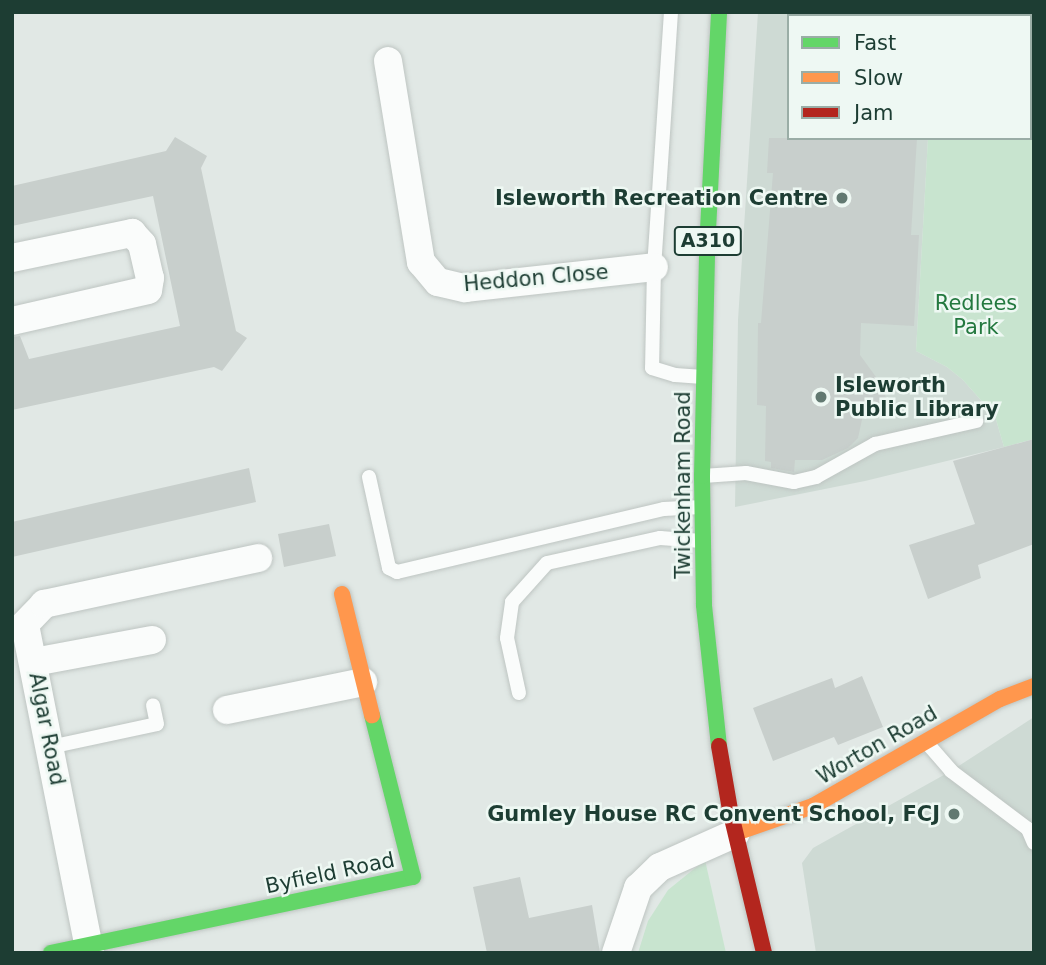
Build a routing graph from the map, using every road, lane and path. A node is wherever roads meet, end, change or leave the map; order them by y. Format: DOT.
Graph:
graph roads {
  1 [pos="671,12"];
  2 [pos="719,12"];
  3 [pos="388,61"];
  4 [pos="12,258"];
  5 [pos="654,267"];
  6 [pos="12,321"];
  7 [pos="705,377"];
  8 [pos="976,421"];
  9 [pos="702,476"];
  10 [pos="369,477"];
  11 [pos="702,507"];
  12 [pos="702,541"];
  13 [pos="258,558"];
  14 [pos="342,594"];
  15 [pos="152,640"];
  16 [pos="24,645"];
  17 [pos="363,682"];
  18 [pos="1034,686"];
  19 [pos="519,693"];
  20 [pos="153,705"];
  21 [pos="227,710"];
  22 [pos="926,742"];
  23 [pos="50,747"];
  24 [pos="736,833"];
  25 [pos="1034,843"];
  26 [pos="90,949"];
  27 [pos="51,953"];
  28 [pos="617,953"];
  29 [pos="764,953"];
  1 -- 5 [label="lane"];
  2 -- 7 [label="street, Twickenham Road / A310"];
  3 -- 5 [label="street, Heddon Close"];
  4 -- 6 [label="street"];
  5 -- 7 [label="lane"];
  7 -- 9 [label="street, Twickenham Road / A310"];
  8 -- 9 [label="lane"];
  9 -- 11 [label="street, Twickenham Road / A310"];
  10 -- 11 [label="lane"];
  11 -- 12 [label="street, Twickenham Road / A310"];
  12 -- 19 [label="lane"];
  12 -- 24 [label="street, Twickenham Road / A310"];
  13 -- 16 [label="street"];
  14 -- 17 [label="street, Byfield Road"];
  15 -- 16 [label="street"];
  16 -- 23 [label="street, Algar Road"];
  17 -- 21 [label="street"];
  17 -- 26 [label="street, Byfield Road"];
  18 -- 22 [label="street, Worton Road"];
  20 -- 23 [label="lane"];
  22 -- 24 [label="street, Worton Road"];
  22 -- 25 [label="lane"];
  23 -- 26 [label="street, Algar Road"];
  24 -- 28 [label="street"];
  24 -- 29 [label="street, Twickenham Road / A310"];
  26 -- 27 [label="street, Byfield Road"];
}
